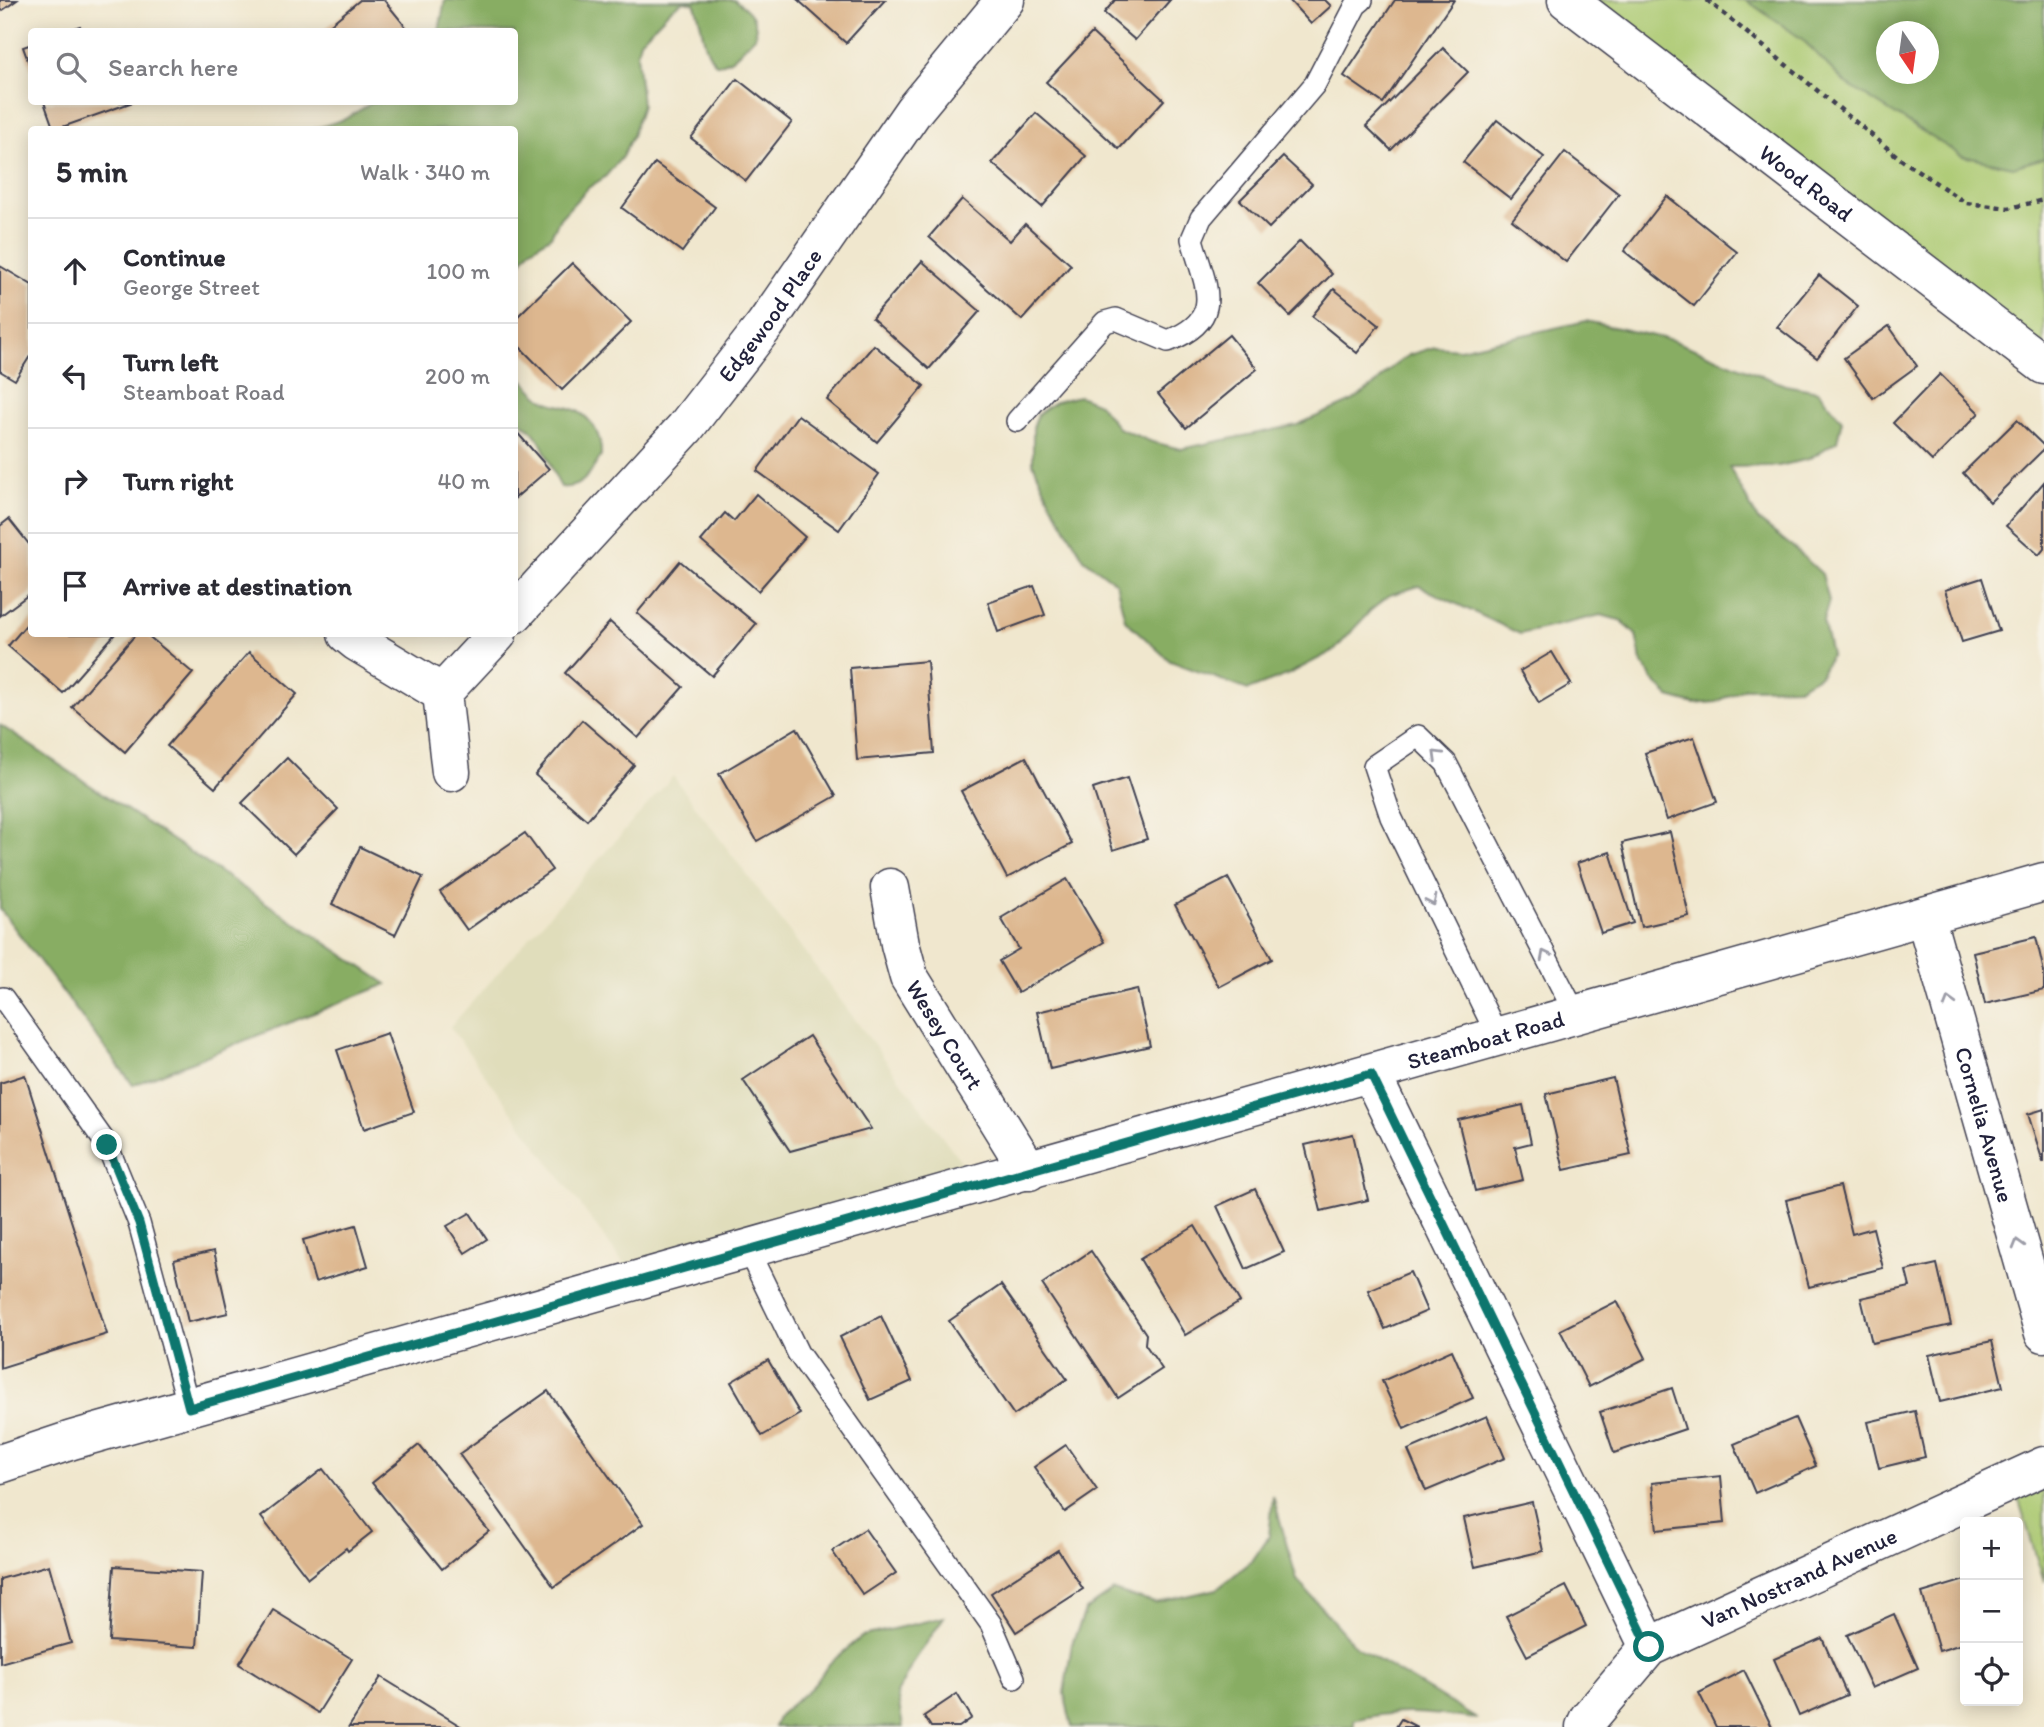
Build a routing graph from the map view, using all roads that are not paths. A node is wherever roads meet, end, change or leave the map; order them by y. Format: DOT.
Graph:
graph roads {
  1 [pos="1005,0"];
  2 [pos="1362,0"];
  3 [pos="1567,0"];
  4 [pos="2044,365"];
  5 [pos="1017,421"];
  6 [pos="518,610"];
  7 [pos="351,637"];
  8 [pos="494,637"];
  9 [pos="442,694"];
  10 [pos="451,772"];
  11 [pos="2044,882"];
  12 [pos="890,888"];
  13 [pos="1925,916"];
  14 [pos="0,999"];
  15 [pos="1576,1015"];
  16 [pos="1498,1037"];
  17 [pos="1371,1074"];
  18 [pos="1029,1171"];
  19 [pos="748,1250"];
  20 [pos="2044,1334"];
  21 [pos="189,1408"];
  22 [pos="0,1464"];
  23 [pos="2043,1470"];
  24 [pos="1649,1647"];
  25 [pos="1014,1678"];
  26 [pos="1585,1727"];
  1 -- 6 [label="street, Edgewood Place"];
  2 -- 5 [label="lane"];
  3 -- 4 [label="street, Wood Road"];
  7 -- 9 [label="street"];
  8 -- 9 [label="street"];
  9 -- 10 [label="street"];
  11 -- 13 [label="street, Steamboat Road"];
  12 -- 18 [label="street, Wesey Court"];
  13 -- 15 [label="street, Steamboat Road"];
  20 -- 13 [label="street, Cornelia Avenue, one-way"];
  14 -- 21 [label="lane"];
  15 -- 16 [label="street, Steamboat Road"];
  15 -- 16 [label="lane, one-way"];
  16 -- 17 [label="street, Steamboat Road"];
  17 -- 18 [label="street, Steamboat Road"];
  17 -- 24 [label="street"];
  18 -- 19 [label="street, Steamboat Road"];
  19 -- 21 [label="street, Steamboat Road"];
  19 -- 25 [label="lane"];
  21 -- 22 [label="street, Steamboat Road"];
  23 -- 24 [label="street, Van Nostrand Avenue"];
  24 -- 26 [label="street, Van Nostrand Avenue"];
}
